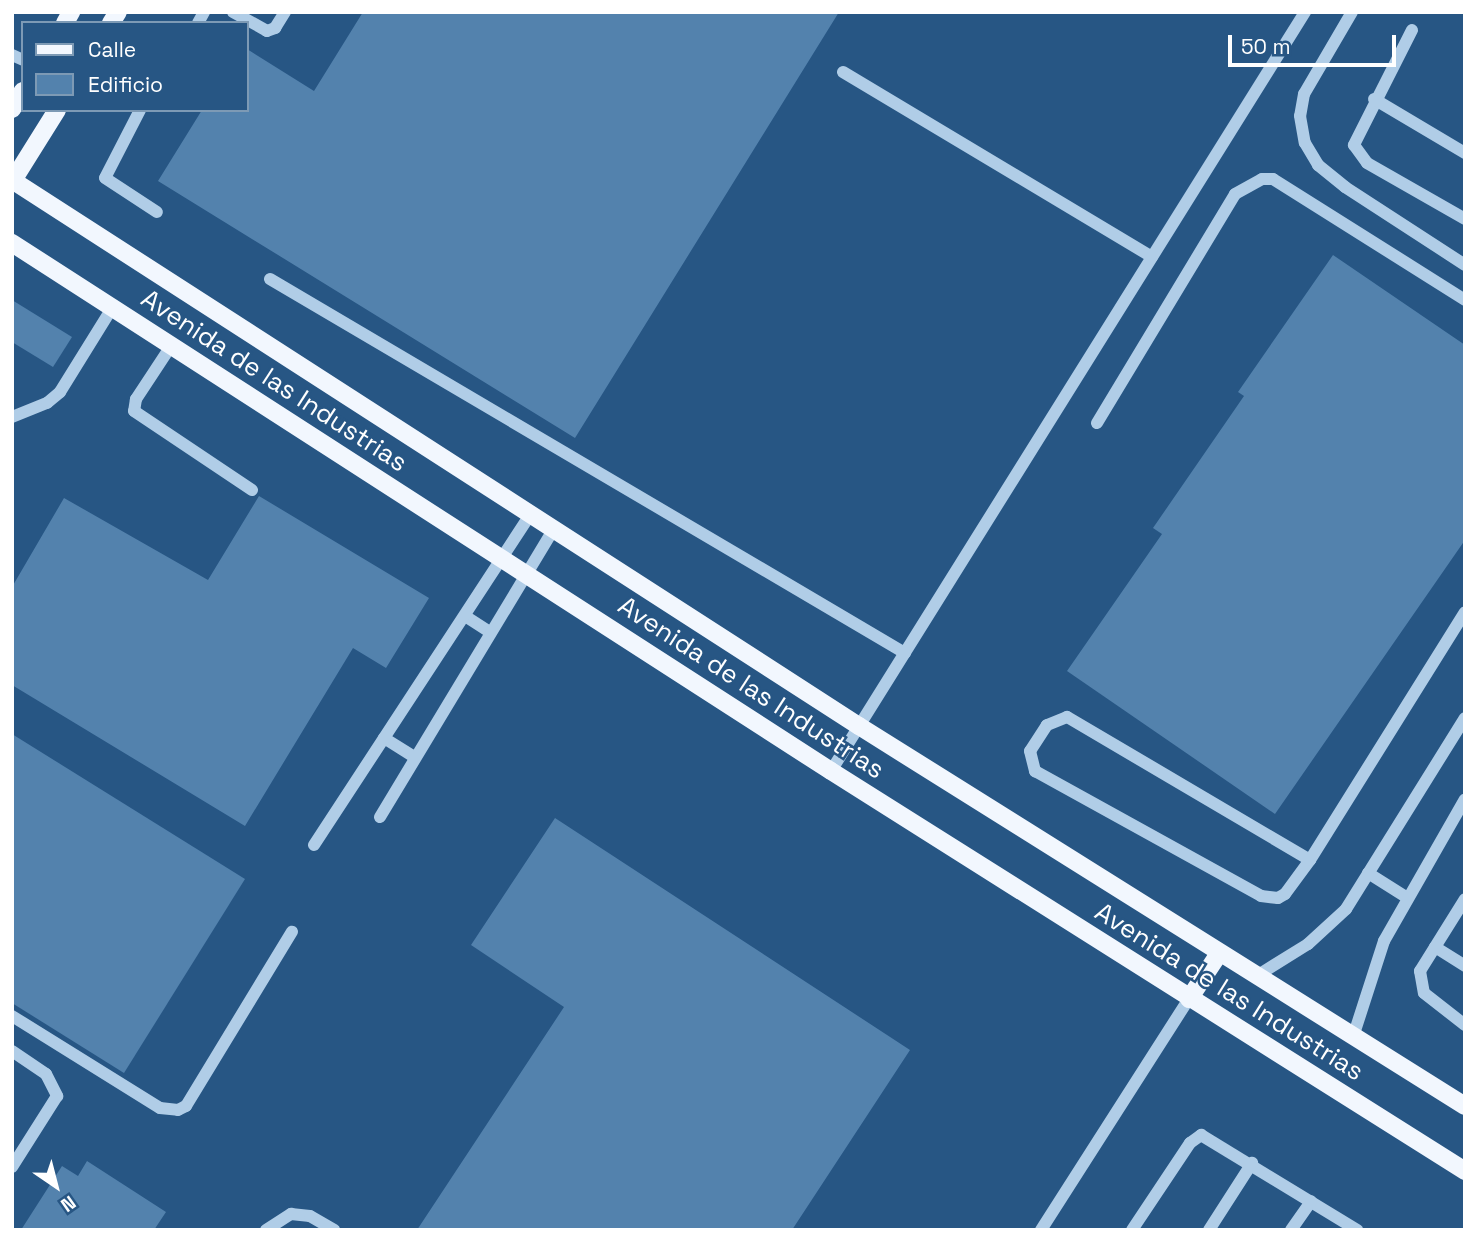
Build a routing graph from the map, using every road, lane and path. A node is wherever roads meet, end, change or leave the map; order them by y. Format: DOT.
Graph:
graph roads {
  1 [pos="233,12"];
  2 [pos="285,12"];
  3 [pos="1305,12"];
  4 [pos="1352,12"];
  5 [pos="1412,30"];
  6 [pos="843,72"];
  7 [pos="1374,99"];
  8 [pos="56,112"];
  9 [pos="139,112"];
  10 [pos="1465,153"];
  11 [pos="12,181"];
  12 [pos="157,212"];
  13 [pos="1465,219"];
  14 [pos="12,243"];
  15 [pos="1152,257"];
  16 [pos="1465,265"];
  17 [pos="270,279"];
  18 [pos="1465,300"];
  19 [pos="112,308"];
  20 [pos="171,346"];
  21 [pos="12,417"];
  22 [pos="1097,423"];
  23 [pos="252,490"];
  24 [pos="531,514"];
  25 [pos="553,530"];
  26 [pos="502,559"];
  27 [pos="525,574"];
  28 [pos="1465,612"];
  29 [pos="465,616"];
  30 [pos="490,632"];
  31 [pos="905,653"];
  32 [pos="1465,718"];
  33 [pos="859,726"];
  34 [pos="384,738"];
  35 [pos="415,757"];
  36 [pos="831,771"];
  37 [pos="1465,799"];
  38 [pos="380,817"];
  39 [pos="314,845"];
  40 [pos="1310,860"];
  41 [pos="1368,873"];
  42 [pos="1406,897"];
  43 [pos="1465,899"];
  44 [pos="292,932"];
  45 [pos="1435,947"];
  46 [pos="1218,954"];
  47 [pos="1465,966"];
  48 [pos="1255,977"];
  49 [pos="1189,999"];
  50 [pos="12,1016"];
  51 [pos="1465,1025"];
  52 [pos="1353,1037"];
  53 [pos="12,1051"];
  54 [pos="1465,1106"];
  55 [pos="1252,1163"];
  56 [pos="12,1167"];
  57 [pos="1465,1171"];
  58 [pos="1311,1201"];
  59 [pos="266,1230"];
  60 [pos="334,1230"];
  61 [pos="1041,1230"];
  62 [pos="1132,1230"];
  63 [pos="1209,1230"];
  64 [pos="1291,1230"];
  65 [pos="1357,1230"];
  1 -- 2 [label="street"];
  3 -- 15 [label="street"];
  4 -- 16 [label="street"];
  5 -- 7 [label="street"];
  6 -- 15 [label="street"];
  7 -- 10 [label="street"];
  7 -- 13 [label="street"];
  8 -- 11 [label="main road"];
  9 -- 12 [label="street"];
  11 -- 24 [label="main road, Avenida de las Industrias"];
  14 -- 19 [label="main road, Avenida de las Industrias"];
  15 -- 31 [label="street"];
  17 -- 31 [label="street"];
  18 -- 22 [label="street"];
  19 -- 20 [label="main road, Avenida de las Industrias"];
  19 -- 21 [label="street"];
  20 -- 23 [label="street"];
  20 -- 26 [label="main road, Avenida de las Industrias"];
  24 -- 25 [label="main road, Avenida de las Industrias"];
  24 -- 26 [label="street"];
  25 -- 27 [label="street"];
  25 -- 33 [label="main road, Avenida de las Industrias"];
  26 -- 27 [label="main road, Avenida de las Industrias"];
  26 -- 29 [label="street"];
  27 -- 30 [label="street"];
  27 -- 36 [label="main road, Avenida de las Industrias"];
  28 -- 40 [label="street"];
  29 -- 30 [label="street"];
  29 -- 34 [label="street"];
  30 -- 35 [label="street"];
  31 -- 33 [label="street"];
  32 -- 41 [label="street"];
  33 -- 36 [label="street"];
  33 -- 46 [label="main road, Avenida de las Industrias"];
  34 -- 35 [label="street"];
  34 -- 39 [label="street"];
  35 -- 38 [label="street"];
  36 -- 49 [label="main road, Avenida de las Industrias"];
  37 -- 42 [label="street"];
  40 -- 40 [label="street"];
  41 -- 42 [label="street"];
  41 -- 48 [label="street"];
  42 -- 52 [label="street"];
  43 -- 45 [label="street"];
  44 -- 50 [label="street"];
  45 -- 47 [label="street"];
  45 -- 51 [label="street"];
  46 -- 48 [label="main road, Avenida de las Industrias"];
  46 -- 49 [label="main road"];
  48 -- 52 [label="main road, Avenida de las Industrias"];
  49 -- 57 [label="main road, Avenida de las Industrias"];
  49 -- 61 [label="street"];
  52 -- 54 [label="main road, Avenida de las Industrias"];
  53 -- 56 [label="street"];
  55 -- 58 [label="street"];
  55 -- 62 [label="street"];
  55 -- 63 [label="street"];
  58 -- 64 [label="street"];
  58 -- 65 [label="street"];
  59 -- 60 [label="street"];
}
